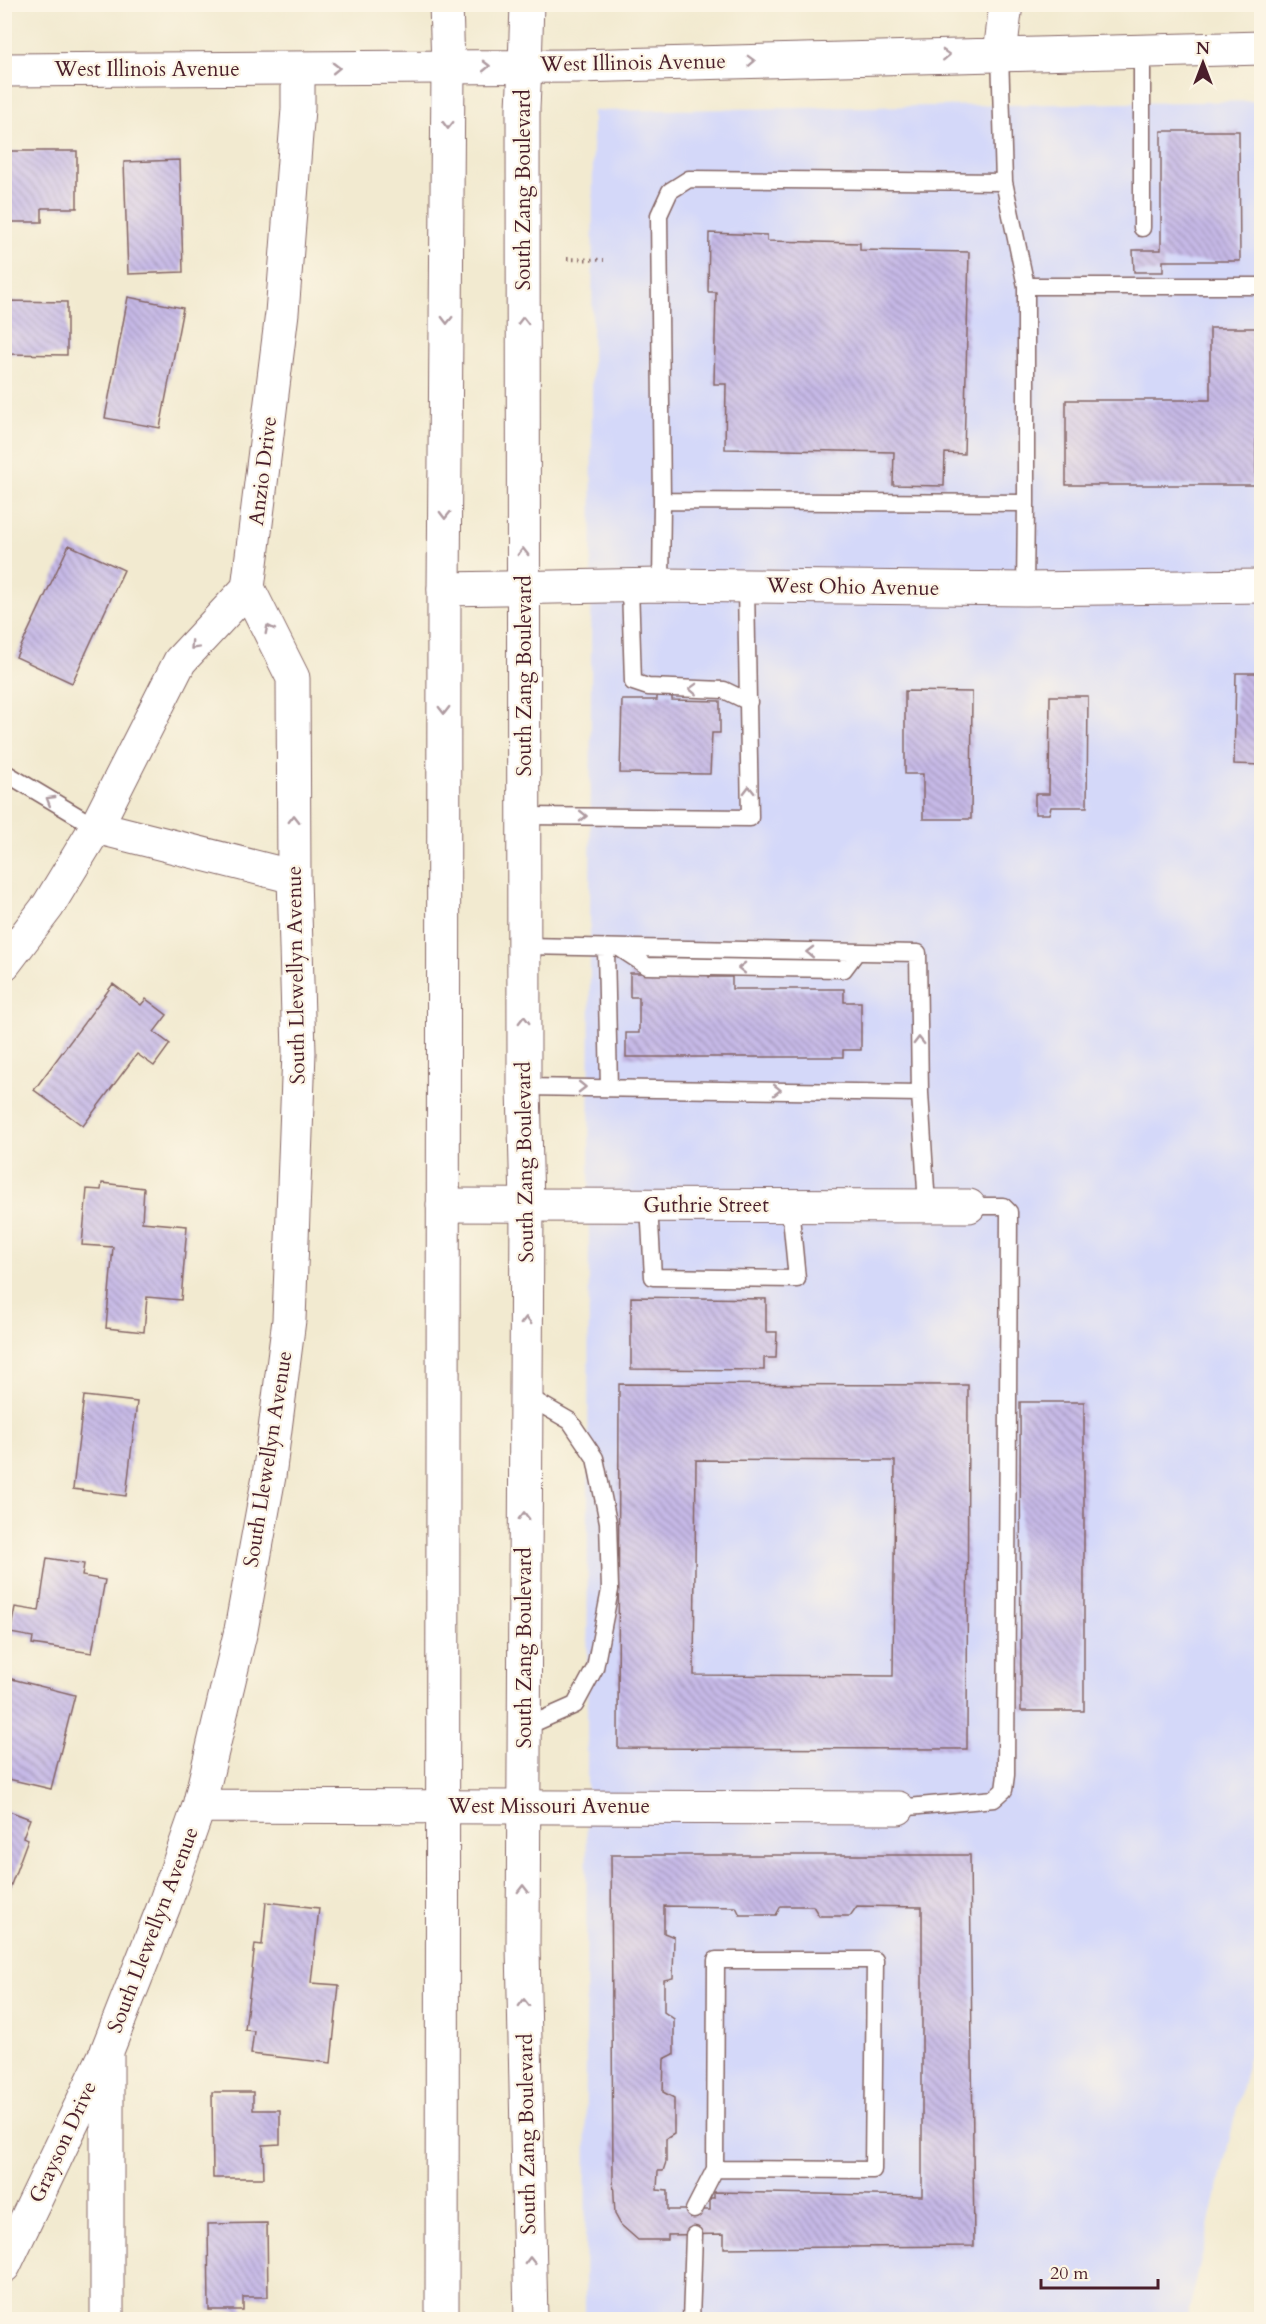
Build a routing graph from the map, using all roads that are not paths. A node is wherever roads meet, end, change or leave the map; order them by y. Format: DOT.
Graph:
graph roads {
  1 [pos="446,4"];
  2 [pos="527,4"];
  3 [pos="1006,4"];
  4 [pos="1262,48"];
  5 [pos="1142,51"];
  6 [pos="1000,54"];
  7 [pos="525,66"];
  8 [pos="448,67"];
  9 [pos="298,69"];
  10 [pos="4,70"];
  11 [pos="1004,182"];
  12 [pos="1142,228"];
  13 [pos="1026,286"];
  14 [pos="1262,286"];
  15 [pos="662,501"];
  16 [pos="1026,503"];
  17 [pos="646,585"];
  18 [pos="746,586"];
  19 [pos="1262,586"];
  20 [pos="248,588"];
  21 [pos="444,589"];
  22 [pos="523,589"];
  23 [pos="1025,589"];
  24 [pos="749,702"];
  25 [pos="4,772"];
  26 [pos="525,816"];
  27 [pos="96,827"];
  28 [pos="294,877"];
  29 [pos="524,946"];
  30 [pos="614,949"];
  31 [pos="4,964"];
  32 [pos="524,1087"];
  33 [pos="609,1088"];
  34 [pos="920,1093"];
  35 [pos="526,1204"];
  36 [pos="443,1205"];
  37 [pos="649,1205"];
  38 [pos="790,1206"];
  39 [pos="927,1206"];
  40 [pos="969,1206"];
  41 [pos="525,1395"];
  42 [pos="523,1728"];
  43 [pos="199,1806"];
  44 [pos="442,1806"];
  45 [pos="523,1806"];
  46 [pos="898,1808"];
  47 [pos="107,2051"];
  48 [pos="715,2169"];
  49 [pos="694,2210"];
  50 [pos="694,2235"];
  51 [pos="4,2266"];
  52 [pos="107,2319"];
  53 [pos="442,2319"];
  54 [pos="531,2319"];
  55 [pos="691,2319"];
  1 -- 8 [label="street"];
  2 -- 7 [label="street, South Zang Boulevard"];
  3 -- 6 [label="street"];
  4 -- 5 [label="street, West Illinois Avenue"];
  5 -- 6 [label="street, West Illinois Avenue"];
  5 -- 12 [label="lane"];
  7 -- 6 [label="street, West Illinois Avenue, one-way"];
  6 -- 11 [label="lane"];
  8 -- 7 [label="street, West Illinois Avenue, one-way"];
  22 -- 7 [label="street, South Zang Boulevard, one-way"];
  9 -- 8 [label="street, West Illinois Avenue, one-way"];
  8 -- 21 [label="street, one-way"];
  9 -- 10 [label="street, West Illinois Avenue"];
  9 -- 20 [label="street, Anzio Drive"];
  11 -- 13 [label="lane"];
  11 -- 15 [label="lane"];
  13 -- 14 [label="lane"];
  13 -- 16 [label="lane"];
  15 -- 16 [label="lane"];
  15 -- 17 [label="lane"];
  16 -- 23 [label="lane"];
  17 -- 18 [label="street, West Ohio Avenue"];
  17 -- 22 [label="street, West Ohio Avenue"];
  24 -- 17 [label="lane, one-way"];
  18 -- 23 [label="street, West Ohio Avenue"];
  18 -- 24 [label="lane"];
  19 -- 23 [label="street, West Ohio Avenue"];
  20 -- 27 [label="street, one-way"];
  28 -- 20 [label="street, South Llewellyn Avenue, one-way"];
  21 -- 22 [label="street, West Ohio Avenue"];
  21 -- 36 [label="street, one-way"];
  22 -- 26 [label="street, South Zang Boulevard"];
  26 -- 24 [label="lane, one-way"];
  27 -- 25 [label="lane, one-way"];
  26 -- 29 [label="street, South Zang Boulevard"];
  27 -- 28 [label="street"];
  27 -- 31 [label="street"];
  28 -- 43 [label="street, South Llewellyn Avenue"];
  29 -- 30 [label="lane"];
  32 -- 29 [label="street, South Zang Boulevard, one-way"];
  30 -- 33 [label="lane"];
  34 -- 30 [label="lane, one-way"];
  32 -- 33 [label="lane, one-way"];
  32 -- 35 [label="street, South Zang Boulevard"];
  33 -- 34 [label="lane, one-way"];
  34 -- 39 [label="lane"];
  35 -- 36 [label="street, Guthrie Street"];
  35 -- 37 [label="street, Guthrie Street"];
  41 -- 35 [label="street, South Zang Boulevard, one-way"];
  36 -- 44 [label="street"];
  37 -- 38 [label="street, Guthrie Street"];
  37 -- 38 [label="lane"];
  38 -- 39 [label="street, Guthrie Street"];
  39 -- 40 [label="street, Guthrie Street"];
  40 -- 46 [label="lane"];
  42 -- 41 [label="street, South Zang Boulevard, one-way"];
  41 -- 42 [label="lane"];
  42 -- 45 [label="street, South Zang Boulevard"];
  43 -- 44 [label="street, West Missouri Avenue"];
  43 -- 47 [label="street, South Llewellyn Avenue"];
  44 -- 45 [label="street, West Missouri Avenue"];
  44 -- 53 [label="street"];
  45 -- 46 [label="street, West Missouri Avenue"];
  54 -- 45 [label="street, South Zang Boulevard, one-way"];
  47 -- 51 [label="street, Grayson Drive"];
  47 -- 52 [label="street, South Llewellyn Avenue"];
  48 -- 48 [label="lane"];
  48 -- 49 [label="lane"];
  50 -- 55 [label="lane"];
}
